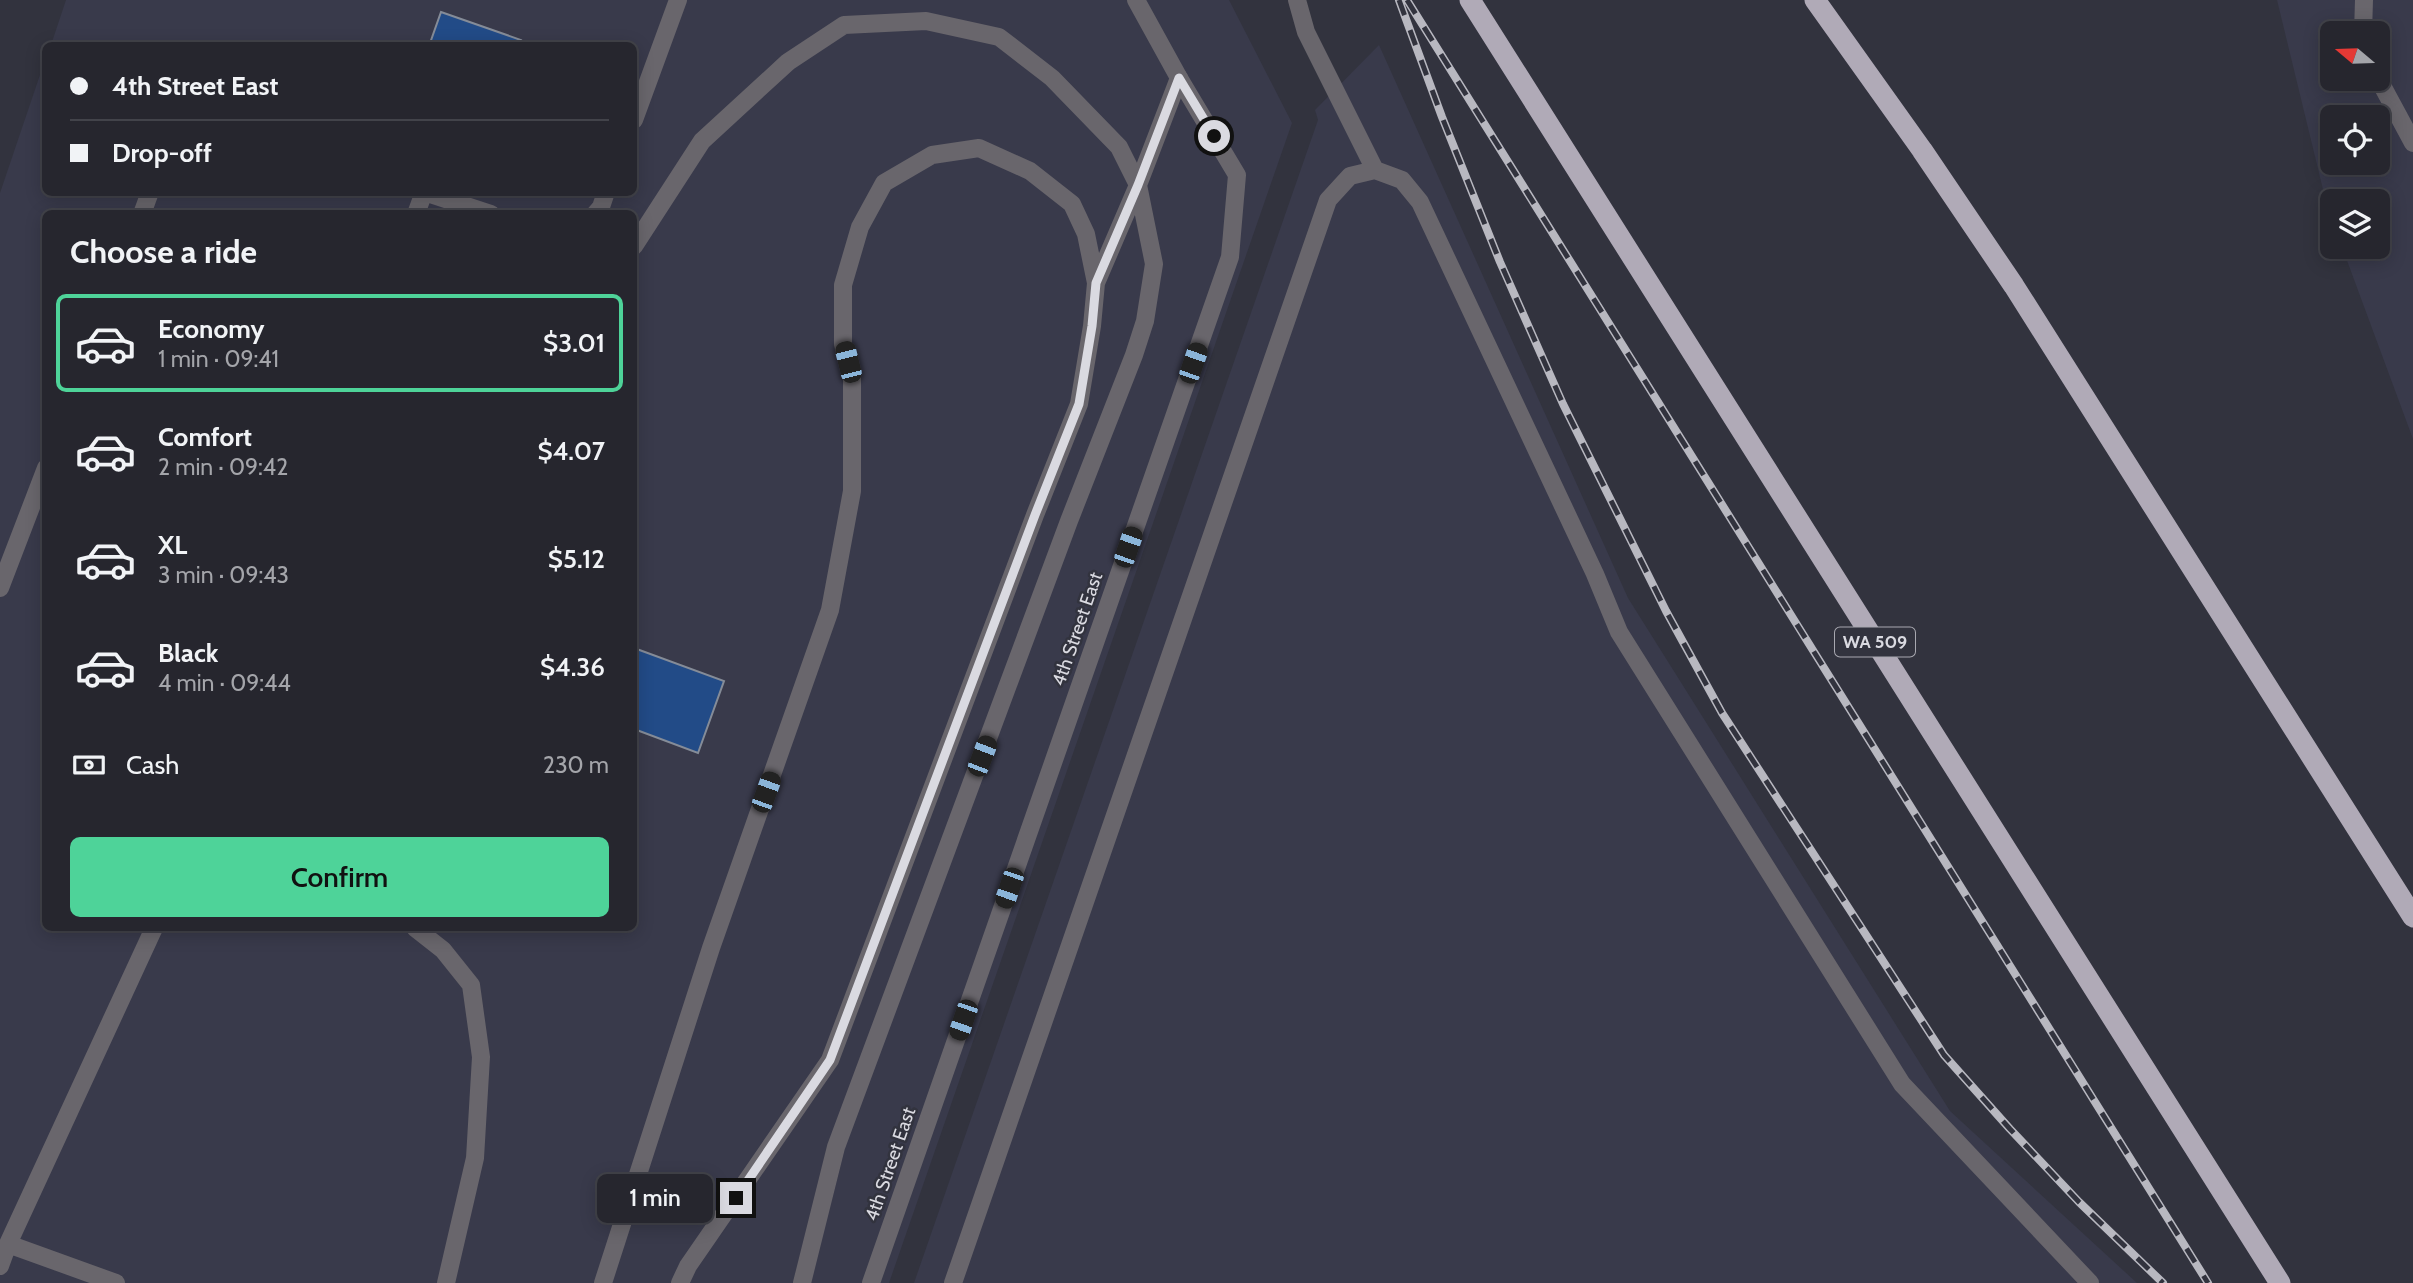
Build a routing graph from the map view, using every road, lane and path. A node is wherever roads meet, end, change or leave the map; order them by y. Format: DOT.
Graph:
graph roads {
  1 [pos="678,0"];
  2 [pos="1136,0"];
  3 [pos="1297,0"];
  4 [pos="1470,0"];
  5 [pos="1815,0"];
  6 [pos="2364,0"];
  7 [pos="2363,21"];
  8 [pos="1179,78"];
  9 [pos="2385,91"];
  10 [pos="637,112"];
  11 [pos="2413,143"];
  12 [pos="1375,170"];
  13 [pos="1138,185"];
  14 [pos="436,196"];
  15 [pos="479,210"];
  16 [pos="637,241"];
  17 [pos="1096,283"];
  18 [pos="42,478"];
  19 [pos="0,588"];
  20 [pos="2413,918"];
  21 [pos="153,931"];
  22 [pos="419,931"];
  23 [pos="8,1244"];
  24 [pos="0,1266"];
  25 [pos="116,1283"];
  26 [pos="446,1283"];
  27 [pos="603,1283"];
  28 [pos="680,1283"];
  29 [pos="802,1283"];
  30 [pos="871,1283"];
  31 [pos="953,1283"];
  32 [pos="2090,1283"];
  33 [pos="2280,1283"];
  1 -- 10 [label="street"];
  2 -- 8 [label="street, 4th Street East"];
  3 -- 12 [label="street"];
  4 -- 33 [label="highway, WA 509"];
  5 -- 20 [label="highway"];
  6 -- 7 [label="street"];
  8 -- 13 [label="street"];
  8 -- 30 [label="street, 4th Street East"];
  9 -- 11 [label="street"];
  12 -- 31 [label="street"];
  12 -- 32 [label="street"];
  13 -- 16 [label="street"];
  13 -- 17 [label="street"];
  13 -- 29 [label="street"];
  14 -- 15 [label="street"];
  17 -- 27 [label="street"];
  17 -- 28 [label="street"];
  18 -- 19 [label="street"];
  21 -- 23 [label="street"];
  22 -- 26 [label="street"];
  23 -- 24 [label="street"];
  23 -- 25 [label="street"];
}
